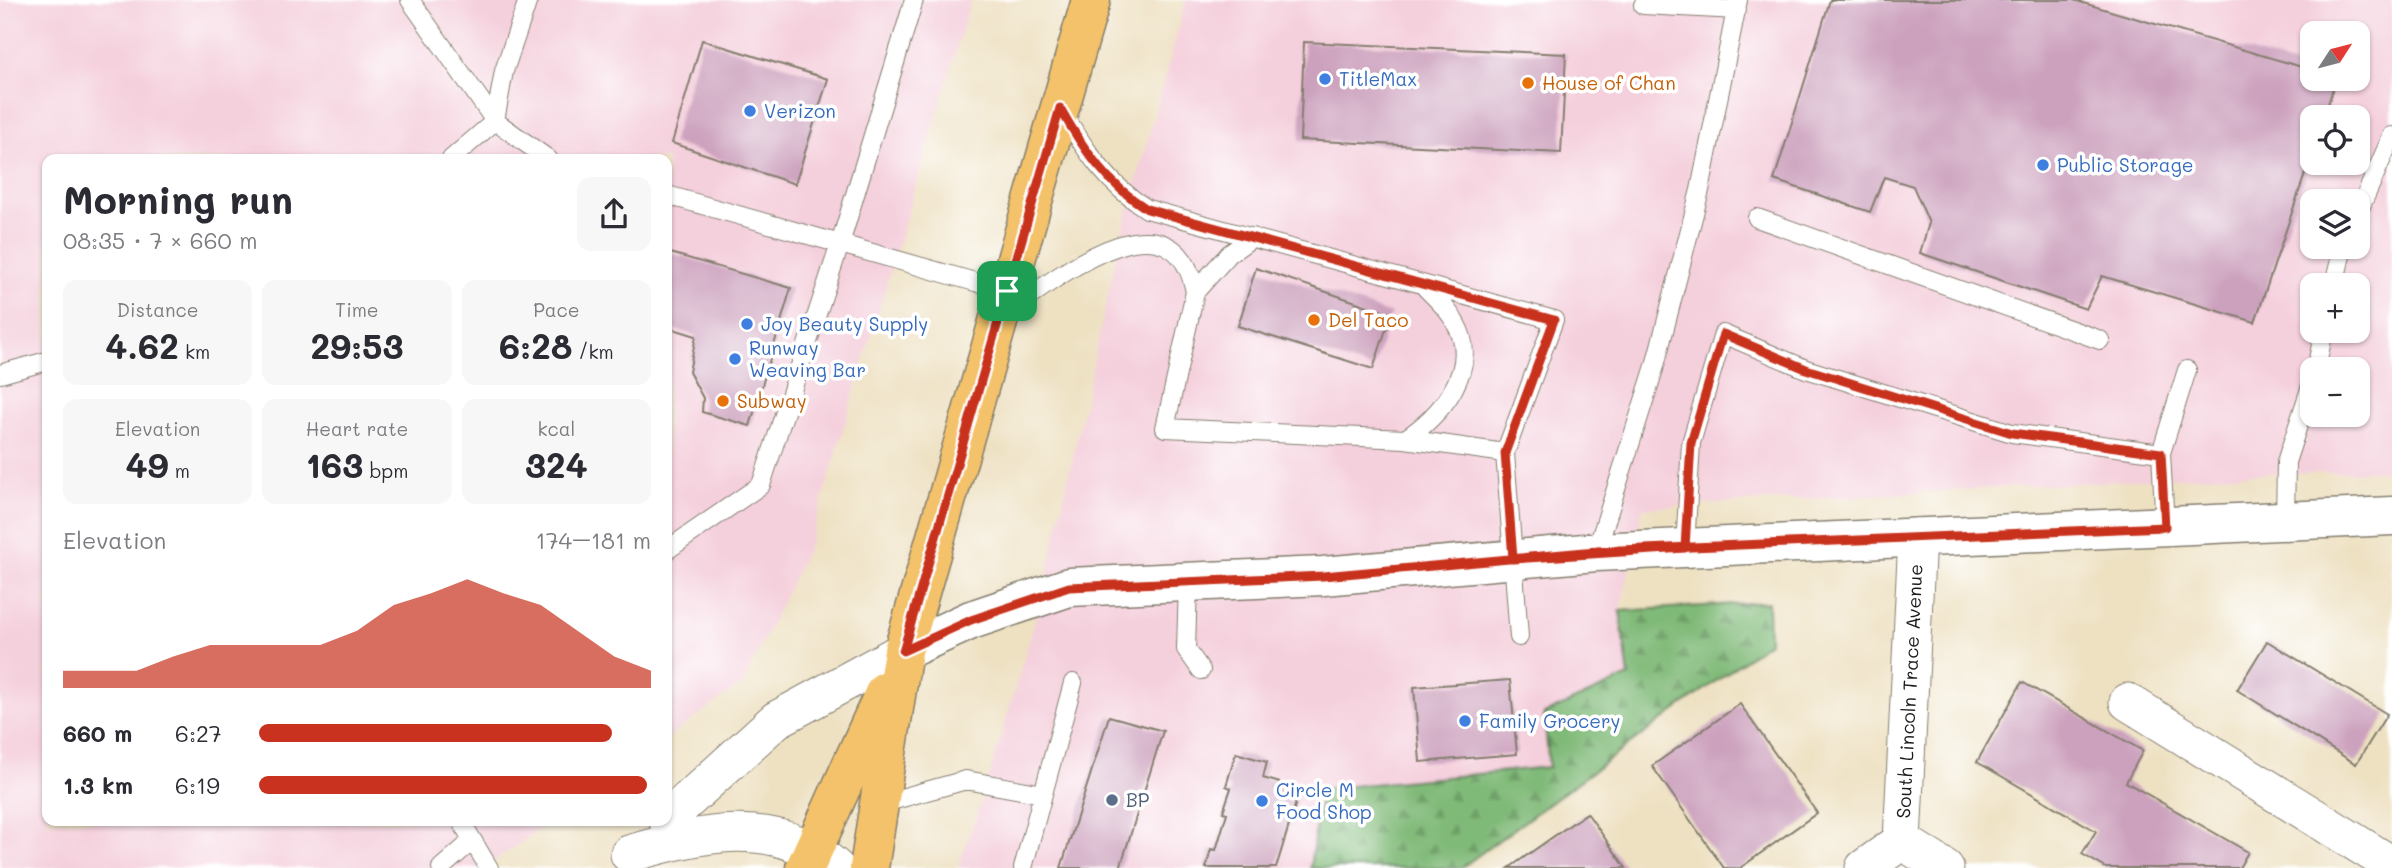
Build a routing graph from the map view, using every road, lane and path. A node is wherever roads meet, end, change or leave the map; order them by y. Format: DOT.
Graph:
graph roads {
  1 [pos="410,0"];
  2 [pos="528,0"];
  3 [pos="914,0"];
  4 [pos="1091,0"];
  5 [pos="1643,5"];
  6 [pos="1737,5"];
  7 [pos="1060,108"];
  8 [pos="495,121"];
  9 [pos="2392,136"];
  10 [pos="457,154"];
  11 [pos="541,154"];
  12 [pos="2369,189"];
  13 [pos="672,196"];
  14 [pos="1757,218"];
  15 [pos="1253,237"];
  16 [pos="840,244"];
  17 [pos="1422,284"];
  18 [pos="1195,292"];
  19 [pos="1003,305"];
  20 [pos="2100,340"];
  21 [pos="42,362"];
  22 [pos="2186,370"];
  23 [pos="0,374"];
  24 [pos="2300,419"];
  25 [pos="1405,439"];
  26 [pos="1505,453"];
  27 [pos="2161,453"];
  28 [pos="2392,516"];
  29 [pos="2285,521"];
  30 [pos="2165,527"];
  31 [pos="1917,537"];
  32 [pos="672,547"];
  33 [pos="1685,548"];
  34 [pos="1596,551"];
  35 [pos="1513,559"];
  36 [pos="1188,583"];
  37 [pos="1519,637"];
  38 [pos="903,651"];
  39 [pos="1201,670"];
  40 [pos="1073,683"];
  41 [pos="2128,702"];
  42 [pos="1043,794"];
  43 [pos="880,804"];
  44 [pos="672,815"];
  45 [pos="464,826"];
  46 [pos="659,826"];
  47 [pos="1902,841"];
  48 [pos="472,842"];
  49 [pos="621,861"];
  50 [pos="818,862"];
  51 [pos="2392,865"];
  52 [pos="492,867"];
  53 [pos="441,868"];
  54 [pos="869,868"];
  55 [pos="1023,868"];
  56 [pos="1864,868"];
  57 [pos="1945,868"];
  1 -- 8 [label="lane"];
  2 -- 8 [label="lane"];
  3 -- 16 [label="lane"];
  4 -- 7 [label="main road"];
  5 -- 6 [label="lane"];
  6 -- 34 [label="lane"];
  7 -- 15 [label="lane"];
  7 -- 19 [label="main road"];
  8 -- 10 [label="lane"];
  8 -- 11 [label="lane"];
  9 -- 12 [label="lane"];
  13 -- 16 [label="lane"];
  14 -- 20 [label="lane"];
  15 -- 17 [label="lane"];
  15 -- 18 [label="lane"];
  16 -- 19 [label="lane"];
  16 -- 32 [label="lane"];
  17 -- 25 [label="lane"];
  17 -- 26 [label="lane"];
  18 -- 19 [label="lane"];
  18 -- 25 [label="lane"];
  19 -- 38 [label="main road"];
  21 -- 23 [label="lane"];
  22 -- 27 [label="lane"];
  24 -- 29 [label="lane"];
  25 -- 26 [label="lane"];
  26 -- 35 [label="lane"];
  27 -- 30 [label="lane"];
  27 -- 33 [label="lane"];
  28 -- 29 [label="street"];
  29 -- 30 [label="street"];
  30 -- 31 [label="street"];
  31 -- 33 [label="street"];
  31 -- 47 [label="street, South Lincoln Trace Avenue"];
  33 -- 34 [label="street"];
  34 -- 35 [label="street"];
  35 -- 36 [label="street"];
  35 -- 37 [label="lane"];
  36 -- 38 [label="street"];
  36 -- 39 [label="lane"];
  38 -- 43 [label="main road"];
  38 -- 44 [label="street"];
  38 -- 50 [label="main road"];
  40 -- 42 [label="lane"];
  41 -- 51 [label="street"];
  42 -- 43 [label="lane"];
  42 -- 55 [label="lane"];
  43 -- 54 [label="main road"];
  45 -- 48 [label="lane"];
  46 -- 49 [label="street"];
  47 -- 56 [label="street, South Lincoln Trace Avenue"];
  47 -- 57 [label="street"];
  48 -- 52 [label="lane"];
  48 -- 53 [label="lane"];
  49 -- 50 [label="street"];
}
